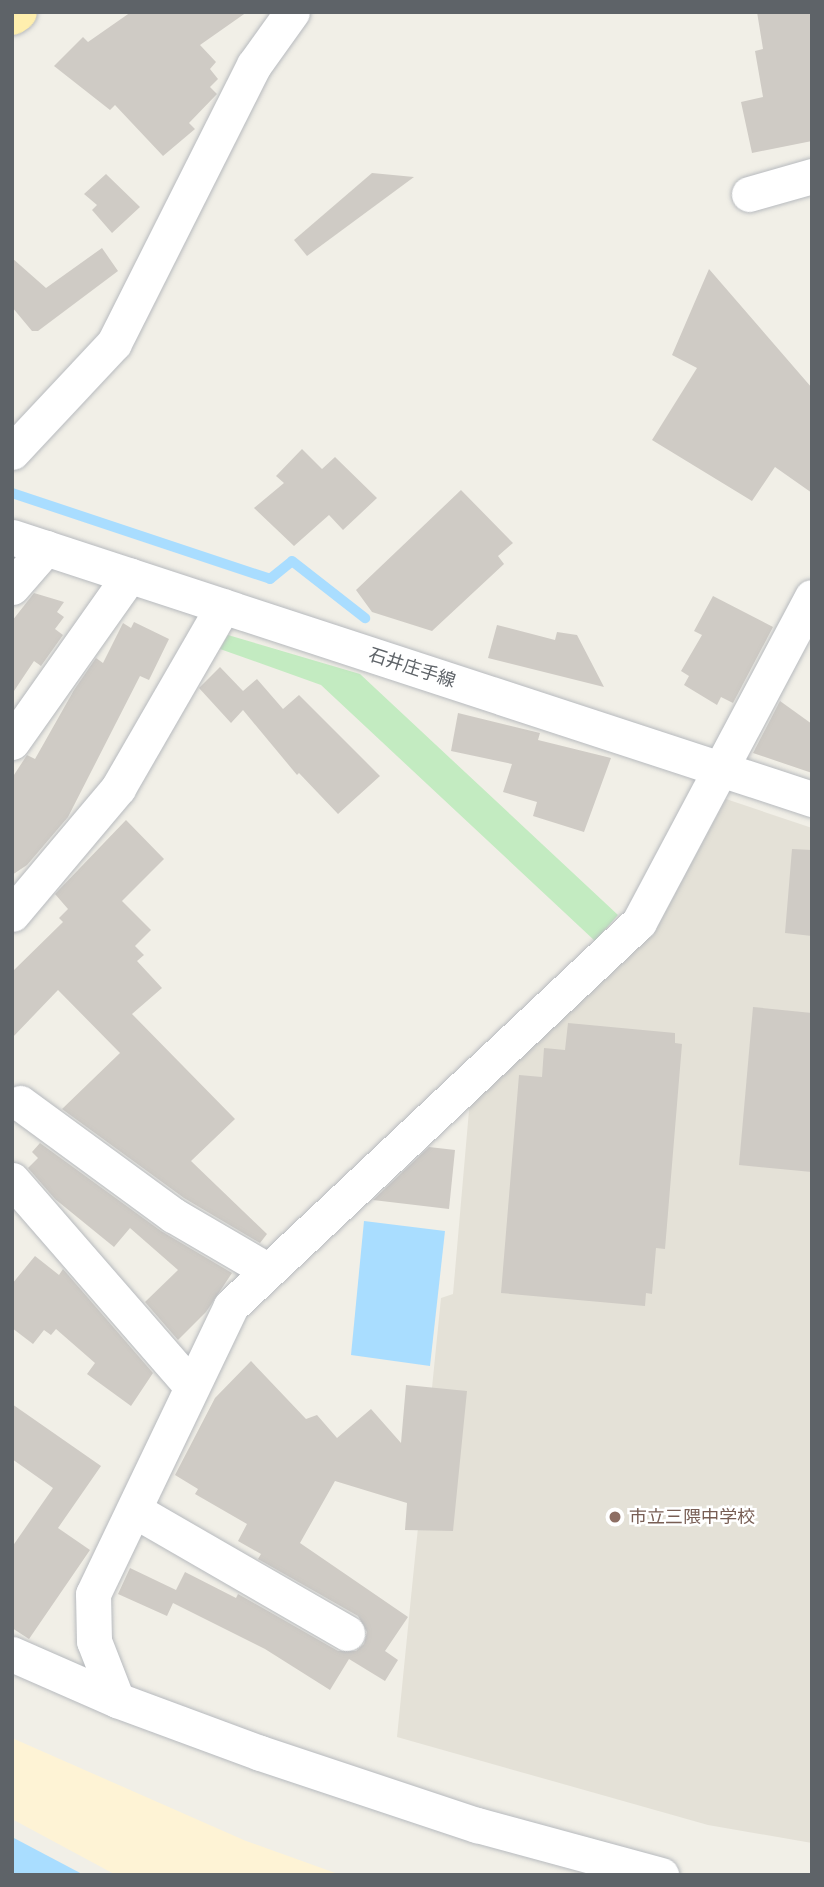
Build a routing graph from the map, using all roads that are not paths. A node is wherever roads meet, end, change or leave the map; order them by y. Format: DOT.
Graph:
graph roads {
  1 [pos="18,12"];
  2 [pos="292,12"];
  3 [pos="12,16"];
  4 [pos="812,176"];
  5 [pos="749,194"];
  6 [pos="12,452"];
  7 [pos="12,537"];
  8 [pos="46,548"];
  9 [pos="130,575"];
  10 [pos="12,587"];
  11 [pos="812,597"];
  12 [pos="223,606"];
  13 [pos="12,742"];
  14 [pos="722,769"];
  15 [pos="812,799"];
  16 [pos="12,914"];
  17 [pos="20,1103"];
  18 [pos="12,1180"];
  19 [pos="267,1270"];
  20 [pos="192,1387"];
  21 [pos="134,1510"];
  22 [pos="347,1633"];
  23 [pos="12,1654"];
  24 [pos="117,1700"];
  25 [pos="662,1875"];
  1 -- 3 [label="main road"];
  2 -- 6 [label="street"];
  4 -- 5 [label="street"];
  7 -- 8 [label="street, 石井庄手線"];
  8 -- 9 [label="street, 石井庄手線"];
  8 -- 10 [label="street"];
  9 -- 12 [label="street, 石井庄手線"];
  9 -- 13 [label="street"];
  11 -- 14 [label="street"];
  12 -- 14 [label="street, 石井庄手線"];
  12 -- 16 [label="street"];
  14 -- 15 [label="street, 石井庄手線"];
  14 -- 19 [label="street"];
  17 -- 19 [label="street"];
  18 -- 20 [label="street"];
  19 -- 20 [label="street"];
  20 -- 21 [label="street"];
  21 -- 22 [label="street"];
  21 -- 24 [label="street"];
  23 -- 24 [label="street"];
  24 -- 25 [label="street"];
}
